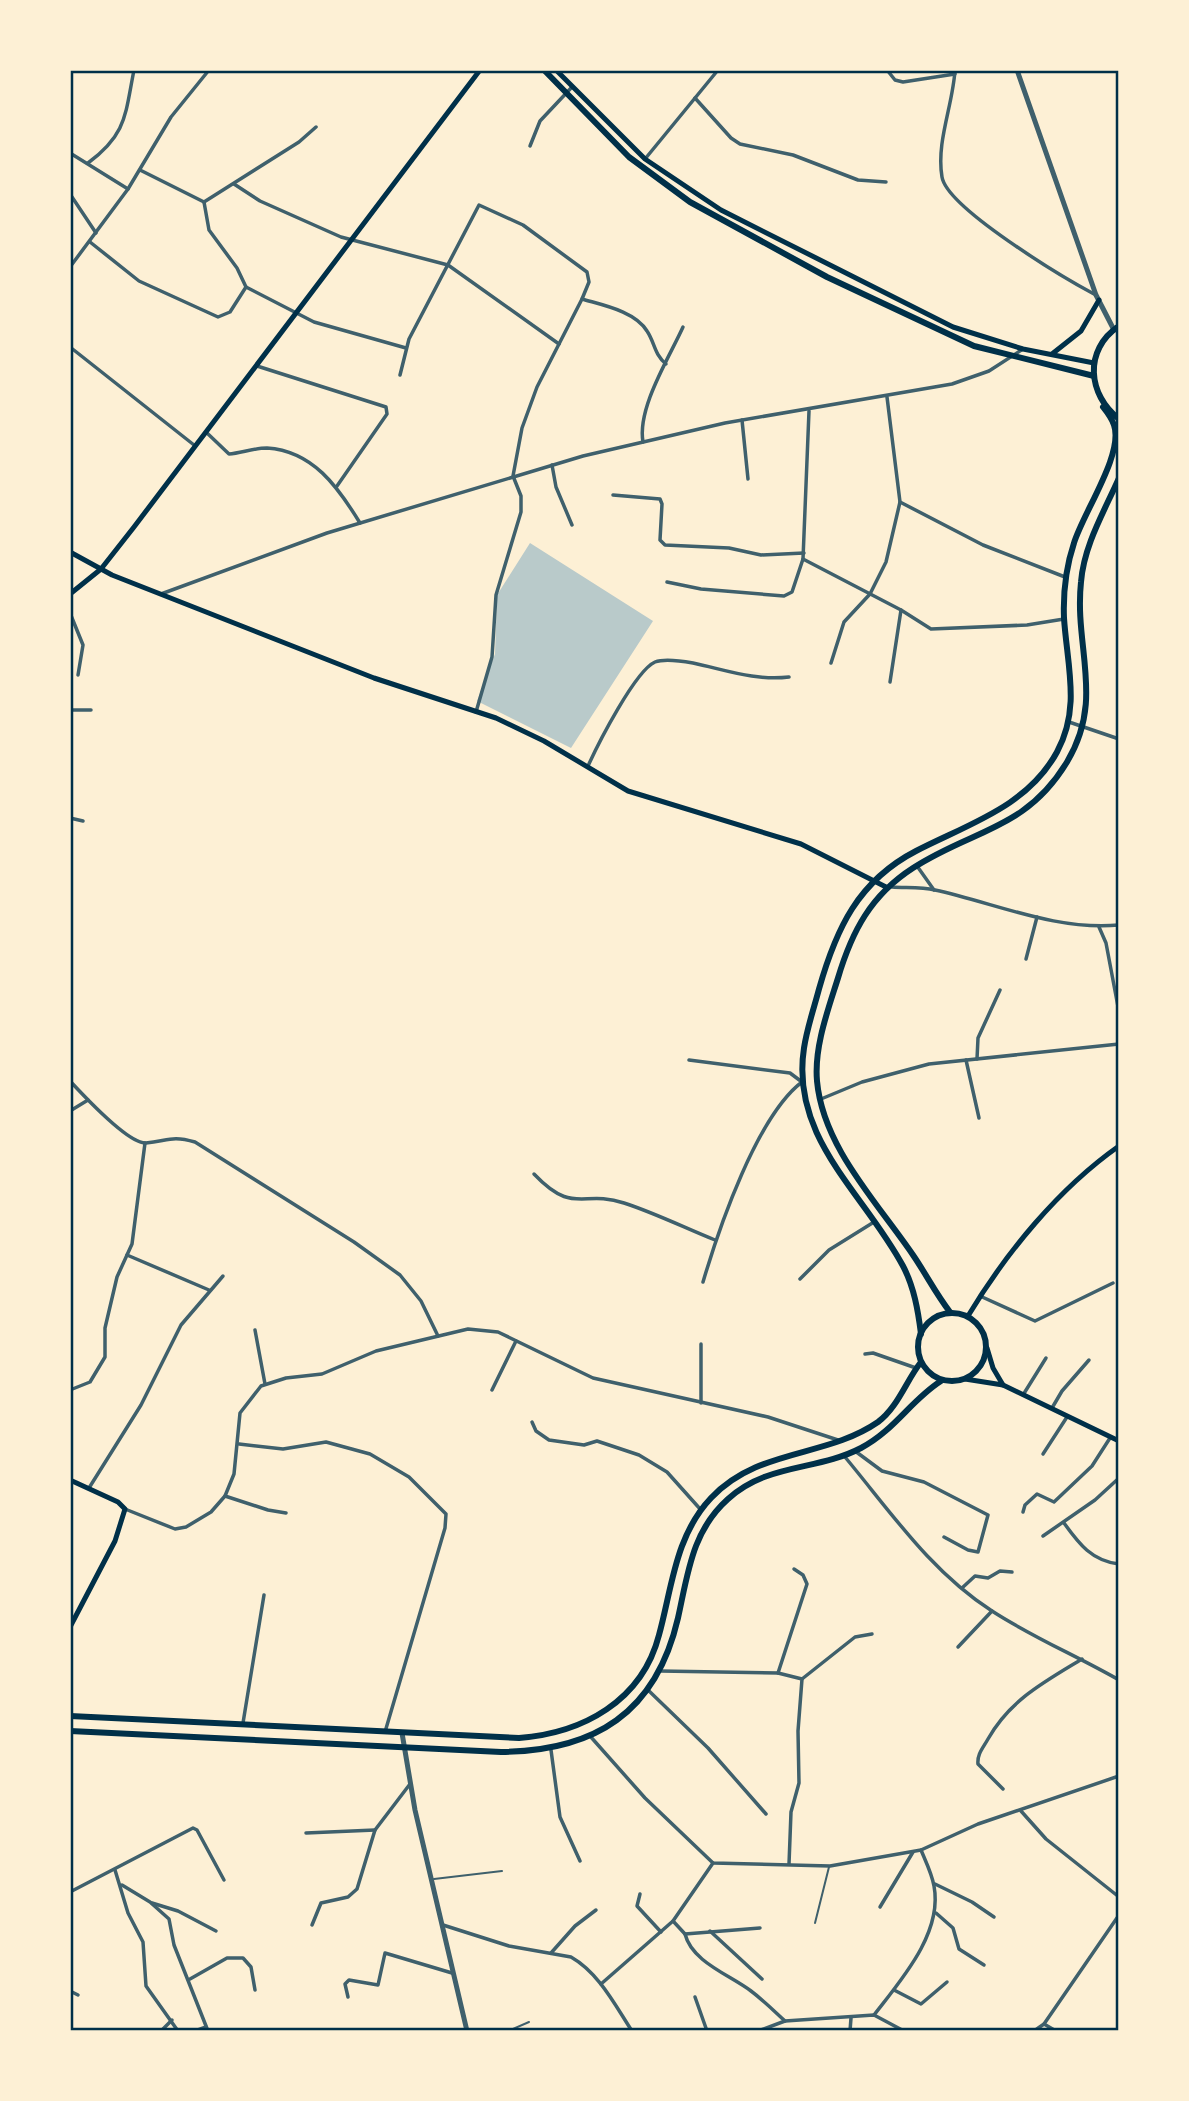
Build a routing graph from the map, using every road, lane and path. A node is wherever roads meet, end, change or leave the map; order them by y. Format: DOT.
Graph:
graph roads {
  1 [pos="134,70"];
  2 [pos="480,70"];
  3 [pos="544,70"];
  4 [pos="556,70"];
  5 [pos="718,70"];
  6 [pos="887,70"];
  7 [pos="1017,70"];
  8 [pos="208,71"];
  9 [pos="955,72"];
  10 [pos="572,87"];
  11 [pos="566,93"];
  12 [pos="695,98"];
  13 [pos="316,127"];
  14 [pos="530,146"];
  15 [pos="70,153"];
  16 [pos="645,159"];
  17 [pos="88,163"];
  18 [pos="140,170"];
  19 [pos="886,182"];
  20 [pos="234,184"];
  21 [pos="128,189"];
  22 [pos="70,194"];
  23 [pos="204,202"];
  24 [pos="96,233"];
  25 [pos="352,241"];
  26 [pos="89,242"];
  27 [pos="448,265"];
  28 [pos="70,267"];
  29 [pos="246,288"];
  30 [pos="1097,297"];
  31 [pos="582,299"];
  32 [pos="296,315"];
  33 [pos="683,327"];
  34 [pos="1116,328"];
  35 [pos="559,344"];
  36 [pos="70,347"];
  37 [pos="406,348"];
  38 [pos="1023,349"];
  39 [pos="1052,354"];
  40 [pos="1013,355"];
  41 [pos="1094,363"];
  42 [pos="666,364"];
  43 [pos="257,366"];
  44 [pos="400,375"];
  45 [pos="1094,376"];
  46 [pos="887,396"];
  47 [pos="1103,407"];
  48 [pos="809,411"];
  49 [pos="1119,419"];
  50 [pos="742,420"];
  51 [pos="207,433"];
  52 [pos="643,442"];
  53 [pos="197,447"];
  54 [pos="552,465"];
  55 [pos="513,476"];
  56 [pos="1119,478"];
  57 [pos="748,479"];
  58 [pos="338,486"];
  59 [pos="612,495"];
  60 [pos="900,502"];
  61 [pos="360,523"];
  62 [pos="572,525"];
  63 [pos="70,552"];
  64 [pos="804,556"];
  65 [pos="101,569"];
  66 [pos="1065,577"];
  67 [pos="667,582"];
  68 [pos="70,594"];
  69 [pos="161,594"];
  70 [pos="870,594"];
  71 [pos="901,610"];
  72 [pos="70,612"];
  73 [pos="1064,619"];
  74 [pos="831,663"];
  75 [pos="78,675"];
  76 [pos="789,677"];
  77 [pos="890,682"];
  78 [pos="70,709"];
  79 [pos="91,710"];
  80 [pos="476,712"];
  81 [pos="1069,722"];
  82 [pos="1083,727"];
  83 [pos="1119,739"];
  84 [pos="587,768"];
  85 [pos="70,818"];
  86 [pos="83,821"];
  87 [pos="916,866"];
  88 [pos="875,879"];
  89 [pos="886,887"];
  90 [pos="934,890"];
  91 [pos="1037,916"];
  92 [pos="1119,925"];
  93 [pos="1099,927"];
  94 [pos="1026,959"];
  95 [pos="1000,990"];
  96 [pos="1119,1007"];
  97 [pos="1119,1012"];
  98 [pos="1119,1044"];
  99 [pos="977,1059"];
  100 [pos="689,1060"];
  101 [pos="966,1060"];
  102 [pos="70,1081"];
  103 [pos="802,1082"];
  104 [pos="88,1100"];
  105 [pos="820,1100"];
  106 [pos="70,1111"];
  107 [pos="979,1118"];
  108 [pos="145,1143"];
  109 [pos="1119,1146"];
  110 [pos="534,1174"];
  111 [pos="874,1222"];
  112 [pos="715,1240"];
  113 [pos="127,1255"];
  114 [pos="223,1276"];
  115 [pos="800,1279"];
  116 [pos="703,1282"];
  117 [pos="1113,1283"];
  118 [pos="210,1290"];
  119 [pos="980,1296"];
  120 [pos="950,1312"];
  121 [pos="968,1316"];
  122 [pos="255,1330"];
  123 [pos="921,1334"];
  124 [pos="438,1336"];
  125 [pos="516,1341"];
  126 [pos="701,1344"];
  127 [pos="986,1348"];
  128 [pos="865,1354"];
  129 [pos="1046,1358"];
  130 [pos="1090,1360"];
  131 [pos="919,1365"];
  132 [pos="965,1379"];
  133 [pos="941,1381"];
  134 [pos="265,1384"];
  135 [pos="1003,1385"];
  136 [pos="70,1390"];
  137 [pos="492,1390"];
  138 [pos="1023,1396"];
  139 [pos="701,1403"];
  140 [pos="1051,1409"];
  141 [pos="1067,1417"];
  142 [pos="532,1422"];
  143 [pos="1110,1438"];
  144 [pos="840,1441"];
  145 [pos="1119,1441"];
  146 [pos="239,1444"];
  147 [pos="855,1451"];
  148 [pos="1043,1454"];
  149 [pos="844,1455"];
  150 [pos="1119,1478"];
  151 [pos="70,1480"];
  152 [pos="89,1489"];
  153 [pos="225,1496"];
  154 [pos="125,1509"];
  155 [pos="701,1510"];
  156 [pos="1023,1512"];
  157 [pos="286,1513"];
  158 [pos="1064,1523"];
  159 [pos="1043,1536"];
  160 [pos="944,1537"];
  161 [pos="1119,1564"];
  162 [pos="794,1569"];
  163 [pos="1012,1572"];
  164 [pos="962,1588"];
  165 [pos="264,1595"];
  166 [pos="992,1611"];
  167 [pos="70,1627"];
  168 [pos="872,1634"];
  169 [pos="958,1647"];
  170 [pos="1082,1659"];
  171 [pos="660,1671"];
  172 [pos="778,1673"];
  173 [pos="1119,1680"];
  174 [pos="803,1681"];
  175 [pos="648,1689"];
  176 [pos="70,1716"];
  177 [pos="243,1725"];
  178 [pos="70,1731"];
  179 [pos="385,1731"];
  180 [pos="402,1733"];
  181 [pos="590,1736"];
  182 [pos="403,1745"];
  183 [pos="551,1750"];
  184 [pos="1119,1776"];
  185 [pos="410,1784"];
  186 [pos="1003,1789"];
  187 [pos="1021,1811"];
  188 [pos="766,1814"];
  189 [pos="375,1830"];
  190 [pos="306,1832"];
  191 [pos="921,1850"];
  192 [pos="913,1852"];
  193 [pos="580,1861"];
  194 [pos="713,1863"];
  195 [pos="789,1864"];
  196 [pos="830,1866"];
  197 [pos="115,1870"];
  198 [pos="502,1871"];
  199 [pos="224,1880"];
  200 [pos="431,1880"];
  201 [pos="934,1884"];
  202 [pos="122,1885"];
  203 [pos="70,1892"];
  204 [pos="640,1894"];
  205 [pos="1119,1897"];
  206 [pos="150,1902"];
  207 [pos="880,1907"];
  208 [pos="596,1910"];
  209 [pos="935,1913"];
  210 [pos="1119,1915"];
  211 [pos="993,1917"];
  212 [pos="673,1921"];
  213 [pos="815,1923"];
  214 [pos="443,1924"];
  215 [pos="312,1925"];
  216 [pos="760,1928"];
  217 [pos="216,1931"];
  218 [pos="710,1931"];
  219 [pos="662,1932"];
  220 [pos="685,1934"];
  221 [pos="551,1953"];
  222 [pos="984,1965"];
  223 [pos="452,1973"];
  224 [pos="190,1979"];
  225 [pos="762,1979"];
  226 [pos="947,1982"];
  227 [pos="601,1984"];
  228 [pos="255,1990"];
  229 [pos="893,1990"];
  230 [pos="70,1991"];
  231 [pos="78,1995"];
  232 [pos="348,1997"];
  233 [pos="695,1997"];
  234 [pos="874,2015"];
  235 [pos="851,2018"];
  236 [pos="172,2021"];
  237 [pos="785,2021"];
  238 [pos="529,2022"];
  239 [pos="1044,2024"];
  240 [pos="772,2025"];
  241 [pos="207,2029"];
  242 [pos="161,2031"];
  243 [pos="178,2031"];
  244 [pos="195,2031"];
  245 [pos="467,2031"];
  246 [pos="508,2031"];
  247 [pos="632,2031"];
  248 [pos="707,2031"];
  249 [pos="758,2031"];
  250 [pos="772,2031"];
  251 [pos="850,2031"];
  252 [pos="904,2031"];
  253 [pos="1034,2031"];
  254 [pos="1056,2031"];
  1 -- 17 [label="street"];
  2 -- 25 [label="main road"];
  3 -- 11 [label="main road"];
  4 -- 10 [label="main road"];
  5 -- 12 [label="street"];
  6 -- 9 [label="street"];
  7 -- 30 [label="street"];
  8 -- 18 [label="street"];
  9 -- 30 [label="street"];
  10 -- 11 [label="street"];
  10 -- 16 [label="main road"];
  11 -- 14 [label="street"];
  11 -- 40 [label="main road"];
  12 -- 16 [label="street"];
  12 -- 19 [label="street"];
  13 -- 20 [label="street"];
  15 -- 17 [label="street"];
  16 -- 38 [label="main road"];
  17 -- 21 [label="street"];
  18 -- 21 [label="street"];
  18 -- 23 [label="street"];
  20 -- 23 [label="street"];
  20 -- 25 [label="street"];
  21 -- 24 [label="street"];
  22 -- 24 [label="street"];
  23 -- 29 [label="street"];
  24 -- 26 [label="street"];
  25 -- 27 [label="street"];
  25 -- 32 [label="main road"];
  26 -- 28 [label="street"];
  26 -- 29 [label="street"];
  27 -- 31 [label="street"];
  27 -- 35 [label="street"];
  27 -- 37 [label="street"];
  29 -- 32 [label="street"];
  30 -- 34 [label="street"];
  30 -- 39 [label="main road"];
  31 -- 35 [label="street"];
  31 -- 42 [label="street"];
  32 -- 37 [label="street"];
  32 -- 43 [label="main road"];
  33 -- 42 [label="street"];
  34 -- 41 [label="main road"];
  35 -- 55 [label="street"];
  36 -- 53 [label="street"];
  37 -- 44 [label="street"];
  38 -- 39 [label="main road"];
  38 -- 40 [label="street"];
  39 -- 41 [label="main road"];
  40 -- 45 [label="main road"];
  40 -- 46 [label="street"];
  41 -- 45 [label="main road"];
  42 -- 52 [label="street"];
  43 -- 51 [label="main road"];
  43 -- 58 [label="street"];
  45 -- 47 [label="main road"];
  46 -- 48 [label="street"];
  46 -- 60 [label="street"];
  47 -- 49 [label="main road"];
  47 -- 66 [label="main road"];
  48 -- 50 [label="street"];
  48 -- 64 [label="street"];
  50 -- 52 [label="street"];
  50 -- 57 [label="street"];
  51 -- 53 [label="main road"];
  51 -- 58 [label="street"];
  52 -- 54 [label="street"];
  53 -- 65 [label="main road"];
  54 -- 55 [label="street"];
  54 -- 62 [label="street"];
  55 -- 61 [label="street"];
  55 -- 80 [label="street"];
  56 -- 82 [label="main road"];
  58 -- 61 [label="street"];
  59 -- 64 [label="street"];
  60 -- 66 [label="street"];
  60 -- 70 [label="street"];
  61 -- 69 [label="street"];
  63 -- 65 [label="main road"];
  64 -- 67 [label="street"];
  64 -- 70 [label="street"];
  65 -- 68 [label="main road"];
  65 -- 69 [label="main road"];
  66 -- 73 [label="main road"];
  69 -- 80 [label="main road"];
  70 -- 71 [label="street"];
  70 -- 74 [label="street"];
  71 -- 73 [label="street"];
  71 -- 77 [label="street"];
  72 -- 75 [label="street"];
  73 -- 81 [label="main road"];
  76 -- 84 [label="street"];
  78 -- 79 [label="street"];
  80 -- 84 [label="main road"];
  81 -- 82 [label="street"];
  81 -- 88 [label="main road"];
  82 -- 83 [label="street"];
  82 -- 87 [label="main road"];
  84 -- 88 [label="main road"];
  85 -- 86 [label="street"];
  87 -- 89 [label="main road"];
  87 -- 90 [label="street"];
  88 -- 89 [label="main road"];
  88 -- 103 [label="main road"];
  89 -- 90 [label="street"];
  89 -- 105 [label="main road"];
  90 -- 91 [label="street"];
  91 -- 93 [label="street"];
  91 -- 94 [label="street"];
  92 -- 93 [label="street"];
  93 -- 96 [label="street"];
  95 -- 99 [label="street"];
  96 -- 97 [label="street"];
  98 -- 99 [label="street"];
  99 -- 101 [label="street"];
  100 -- 103 [label="street"];
  101 -- 105 [label="street"];
  101 -- 107 [label="street"];
  102 -- 104 [label="street"];
  103 -- 111 [label="main road"];
  103 -- 112 [label="street"];
  104 -- 106 [label="street"];
  104 -- 108 [label="street"];
  105 -- 120 [label="main road"];
  108 -- 113 [label="street"];
  108 -- 124 [label="street"];
  109 -- 119 [label="main road"];
  110 -- 112 [label="street"];
  111 -- 115 [label="street"];
  111 -- 123 [label="main road"];
  112 -- 116 [label="street"];
  113 -- 118 [label="street"];
  113 -- 136 [label="street"];
  114 -- 118 [label="street"];
  117 -- 119 [label="street"];
  118 -- 152 [label="street"];
  119 -- 121 [label="main road"];
  120 -- 121 [label="main road"];
  120 -- 123 [label="main road"];
  121 -- 127 [label="main road"];
  122 -- 134 [label="street"];
  123 -- 131 [label="main road"];
  124 -- 125 [label="street"];
  124 -- 134 [label="street"];
  125 -- 137 [label="street"];
  125 -- 139 [label="street"];
  126 -- 139 [label="street"];
  127 -- 132 [label="main road"];
  127 -- 135 [label="main road"];
  128 -- 131 [label="street"];
  129 -- 138 [label="street"];
  130 -- 140 [label="street"];
  131 -- 133 [label="main road"];
  131 -- 144 [label="main road"];
  132 -- 133 [label="main road"];
  132 -- 135 [label="main road"];
  133 -- 147 [label="main road"];
  134 -- 146 [label="street"];
  135 -- 138 [label="main road"];
  138 -- 140 [label="main road"];
  139 -- 144 [label="street"];
  140 -- 141 [label="main road"];
  141 -- 143 [label="main road"];
  141 -- 148 [label="street"];
  142 -- 155 [label="street"];
  143 -- 145 [label="main road"];
  143 -- 156 [label="street"];
  144 -- 155 [label="main road"];
  146 -- 153 [label="street"];
  146 -- 179 [label="street"];
  147 -- 149 [label="main road"];
  147 -- 160 [label="street"];
  149 -- 164 [label="street"];
  149 -- 171 [label="main road"];
  150 -- 158 [label="street"];
  151 -- 152 [label="main road"];
  152 -- 154 [label="main road"];
  153 -- 154 [label="street"];
  153 -- 157 [label="street"];
  154 -- 167 [label="main road"];
  155 -- 180 [label="main road"];
  158 -- 159 [label="street"];
  158 -- 161 [label="street"];
  162 -- 172 [label="street"];
  163 -- 164 [label="street"];
  164 -- 166 [label="street"];
  165 -- 177 [label="street"];
  166 -- 169 [label="street"];
  166 -- 170 [label="street"];
  168 -- 174 [label="street"];
  170 -- 173 [label="street"];
  170 -- 186 [label="street"];
  171 -- 172 [label="street"];
  171 -- 175 [label="main road"];
  172 -- 174 [label="street"];
  174 -- 195 [label="street"];
  175 -- 181 [label="main road"];
  175 -- 188 [label="street"];
  176 -- 177 [label="main road"];
  177 -- 179 [label="main road"];
  178 -- 182 [label="main road"];
  179 -- 180 [label="main road"];
  180 -- 182 [label="street"];
  181 -- 183 [label="main road"];
  181 -- 194 [label="street"];
  182 -- 183 [label="main road"];
  182 -- 185 [label="street"];
  183 -- 193 [label="street"];
  184 -- 187 [label="street"];
  185 -- 189 [label="street"];
  185 -- 200 [label="street"];
  187 -- 191 [label="street"];
  187 -- 205 [label="street"];
  189 -- 190 [label="street"];
  189 -- 215 [label="street"];
  191 -- 192 [label="street"];
  191 -- 201 [label="street"];
  192 -- 196 [label="street"];
  192 -- 207 [label="street"];
  194 -- 195 [label="street"];
  194 -- 212 [label="street"];
  195 -- 196 [label="street"];
  196 -- 213 [label="lane"];
  197 -- 199 [label="street"];
  197 -- 202 [label="street"];
  197 -- 203 [label="street"];
  198 -- 200 [label="lane"];
  200 -- 214 [label="street"];
  201 -- 209 [label="street"];
  201 -- 211 [label="street"];
  202 -- 206 [label="street"];
  202 -- 236 [label="street"];
  204 -- 219 [label="street"];
  206 -- 217 [label="street"];
  206 -- 224 [label="street"];
  208 -- 221 [label="street"];
  209 -- 222 [label="street"];
  209 -- 229 [label="street"];
  210 -- 239 [label="street"];
  212 -- 219 [label="street"];
  212 -- 220 [label="street"];
  214 -- 221 [label="street"];
  214 -- 223 [label="street"];
  216 -- 218 [label="street"];
  218 -- 220 [label="street"];
  218 -- 225 [label="street"];
  219 -- 227 [label="street"];
  220 -- 237 [label="street"];
  221 -- 227 [label="street"];
  223 -- 232 [label="street"];
  223 -- 245 [label="street"];
  224 -- 228 [label="street"];
  224 -- 241 [label="street"];
  226 -- 229 [label="street"];
  227 -- 247 [label="street"];
  229 -- 234 [label="street"];
  230 -- 231 [label="street"];
  233 -- 248 [label="street"];
  234 -- 235 [label="street"];
  234 -- 252 [label="street"];
  235 -- 237 [label="street"];
  235 -- 251 [label="street"];
  236 -- 242 [label="street"];
  236 -- 243 [label="street"];
  237 -- 240 [label="street"];
  238 -- 246 [label="lane"];
  239 -- 253 [label="street"];
  239 -- 254 [label="street"];
  240 -- 249 [label="street"];
  240 -- 250 [label="street"];
  241 -- 244 [label="street"];
}
